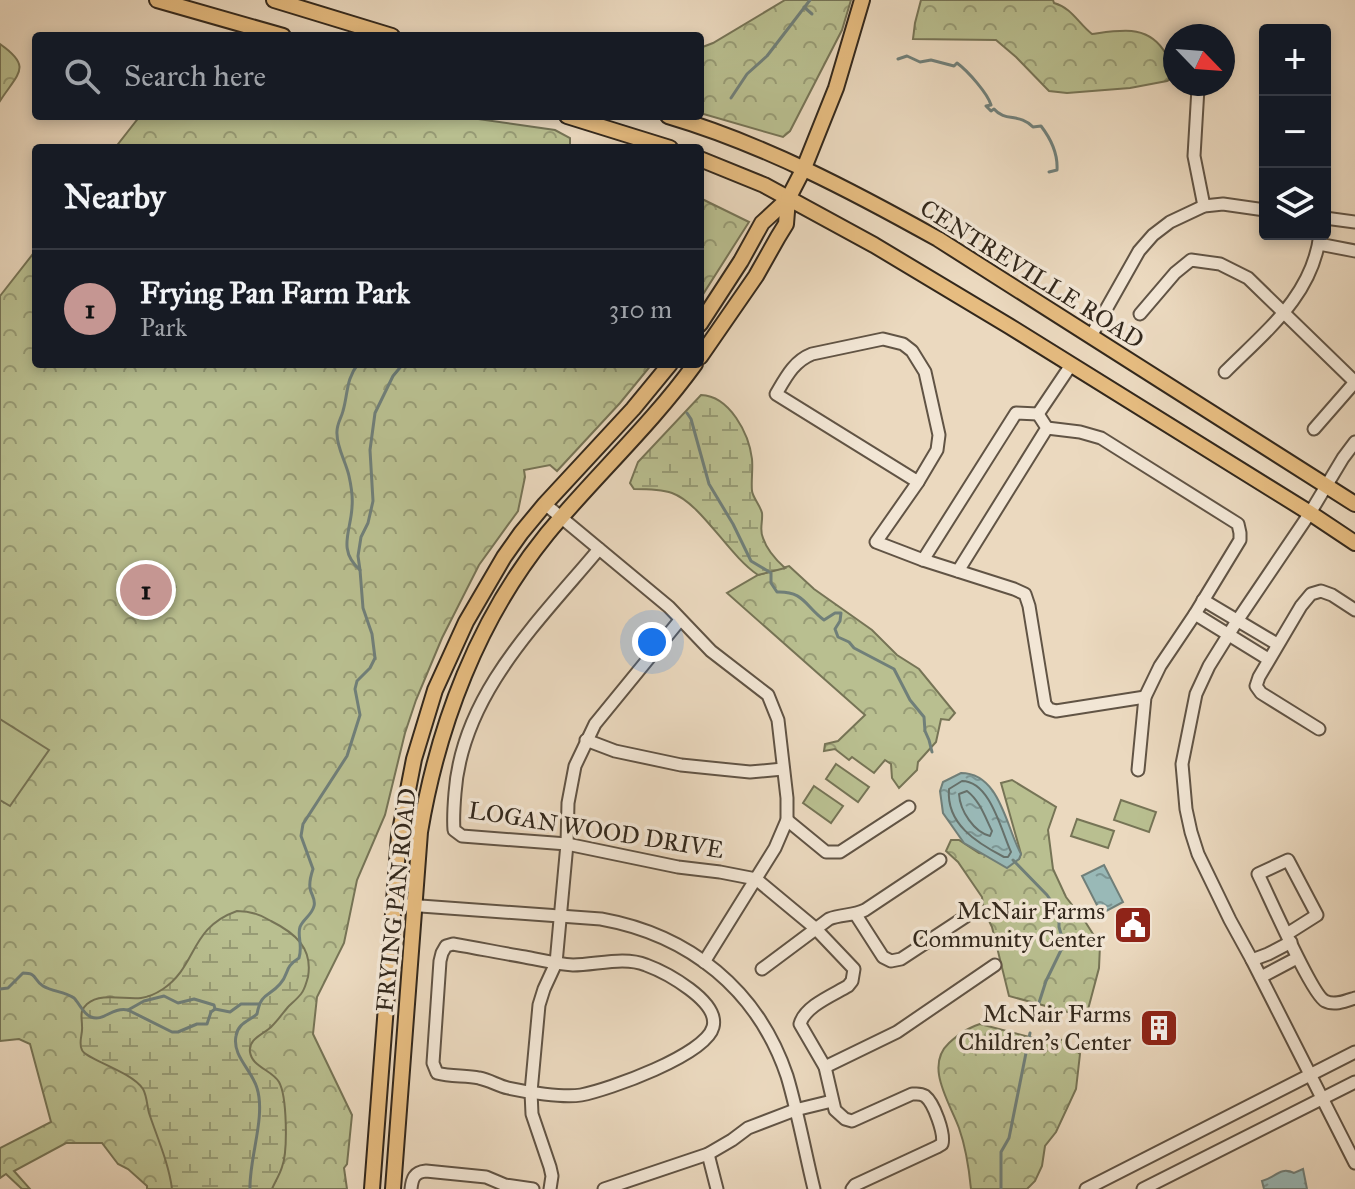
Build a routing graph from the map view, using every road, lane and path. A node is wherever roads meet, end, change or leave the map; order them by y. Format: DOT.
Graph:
graph roads {
  1 [pos="157,0"];
  2 [pos="274,0"];
  3 [pos="862,0"];
  4 [pos="307,4"];
  5 [pos="269,32"];
  6 [pos="381,32"];
  7 [pos="1198,96"];
  8 [pos="580,120"];
  9 [pos="679,120"];
  10 [pos="657,144"];
  11 [pos="704,161"];
  12 [pos="804,168"];
  13 [pos="788,199"];
  14 [pos="1204,206"];
  15 [pos="1259,209"];
  16 [pos="1331,219"];
  17 [pos="1355,222"];
  18 [pos="1320,240"];
  19 [pos="1323,240"];
  20 [pos="1355,251"];
  21 [pos="1284,313"];
  22 [pos="1140,314"];
  23 [pos="704,318"];
  24 [pos="1091,336"];
  25 [pos="704,351"];
  26 [pos="1071,365"];
  27 [pos="667,368"];
  28 [pos="692,368"];
  29 [pos="1225,372"];
  30 [pos="1038,414"];
  31 [pos="1047,428"];
  32 [pos="1314,429"];
  33 [pos="1355,442"];
  34 [pos="918,482"];
  35 [pos="1326,486"];
  36 [pos="545,504"];
  37 [pos="1355,504"];
  38 [pos="1310,513"];
  39 [pos="561,518"];
  40 [pos="1355,543"];
  41 [pos="599,549"];
  42 [pos="923,560"];
  43 [pos="958,571"];
  44 [pos="1203,600"];
  45 [pos="1355,610"];
  46 [pos="1195,614"];
  47 [pos="680,620"];
  48 [pos="1237,621"];
  49 [pos="1228,635"];
  50 [pos="1277,644"];
  51 [pos="1268,659"];
  52 [pos="1145,697"];
  53 [pos="1319,729"];
  54 [pos="586,740"];
  55 [pos="783,769"];
  56 [pos="1138,770"];
  57 [pos="909,807"];
  58 [pos="787,820"];
  59 [pos="567,844"];
  60 [pos="940,860"];
  61 [pos="756,879"];
  62 [pos="393,904"];
  63 [pos="414,906"];
  64 [pos="971,913"];
  65 [pos="856,915"];
  66 [pos="561,916"];
  67 [pos="815,928"];
  68 [pos="1289,938"];
  69 [pos="1297,958"];
  70 [pos="1252,960"];
  71 [pos="704,962"];
  72 [pos="556,963"];
  73 [pos="995,965"];
  74 [pos="762,969"];
  75 [pos="1261,977"];
  76 [pos="1355,998"];
  77 [pos="1355,1052"];
  78 [pos="825,1067"];
  79 [pos="1309,1074"];
  80 [pos="1355,1082"];
  81 [pos="531,1092"];
  82 [pos="1322,1099"];
  83 [pos="832,1101"];
  84 [pos="795,1110"];
  85 [pos="708,1154"];
  86 [pos="1355,1163"];
  87 [pos="634,1184"];
  88 [pos="372,1189"];
  89 [pos="393,1189"];
  90 [pos="411,1189"];
  91 [pos="533,1189"];
  92 [pos="550,1189"];
  93 [pos="604,1189"];
  94 [pos="717,1189"];
  95 [pos="814,1189"];
  96 [pos="852,1189"];
  97 [pos="1086,1189"];
  98 [pos="1143,1189"];
  1 -- 5 [label="main road"];
  2 -- 4 [label="main road"];
  3 -- 12 [label="main road"];
  4 -- 6 [label="main road"];
  7 -- 14 [label="street"];
  8 -- 10 [label="main road"];
  9 -- 12 [label="main road, CENTREVILLE ROAD"];
  11 -- 13 [label="main road"];
  12 -- 13 [label="main road"];
  12 -- 24 [label="main road, CENTREVILLE ROAD"];
  13 -- 23 [label="main road"];
  13 -- 25 [label="main road"];
  13 -- 26 [label="main road"];
  14 -- 15 [label="street"];
  14 -- 24 [label="street"];
  16 -- 17 [label="street"];
  18 -- 21 [label="street"];
  19 -- 20 [label="street"];
  21 -- 22 [label="street"];
  21 -- 29 [label="street"];
  21 -- 32 [label="street"];
  24 -- 35 [label="main road, CENTREVILLE ROAD"];
  26 -- 30 [label="street"];
  26 -- 38 [label="main road"];
  27 -- 36 [label="main road, FRYING PAN ROAD"];
  28 -- 39 [label="main road, FRYING PAN ROAD"];
  30 -- 31 [label="street"];
  30 -- 42 [label="street"];
  31 -- 43 [label="street"];
  31 -- 44 [label="street"];
  33 -- 35 [label="street"];
  34 -- 34 [label="street"];
  34 -- 42 [label="street"];
  35 -- 37 [label="main road, CENTREVILLE ROAD"];
  35 -- 38 [label="street"];
  36 -- 39 [label="street"];
  36 -- 62 [label="main road, FRYING PAN ROAD"];
  38 -- 40 [label="main road"];
  38 -- 48 [label="street"];
  39 -- 41 [label="street"];
  39 -- 63 [label="main road, FRYING PAN ROAD"];
  41 -- 47 [label="street"];
  41 -- 59 [label="street, LOGAN WOOD DRIVE"];
  42 -- 43 [label="street"];
  43 -- 52 [label="street"];
  44 -- 46 [label="street"];
  44 -- 48 [label="street"];
  45 -- 50 [label="street"];
  46 -- 49 [label="street"];
  46 -- 52 [label="street"];
  47 -- 54 [label="street"];
  47 -- 55 [label="street"];
  48 -- 49 [label="street"];
  48 -- 50 [label="street"];
  49 -- 51 [label="street"];
  49 -- 70 [label="street"];
  50 -- 51 [label="street"];
  51 -- 53 [label="street"];
  52 -- 56 [label="street"];
  54 -- 55 [label="street"];
  54 -- 59 [label="street"];
  55 -- 58 [label="street"];
  57 -- 58 [label="street"];
  58 -- 61 [label="street"];
  59 -- 61 [label="street, LOGAN WOOD DRIVE"];
  59 -- 66 [label="street"];
  60 -- 65 [label="street"];
  61 -- 67 [label="street, LOGAN WOOD DRIVE"];
  61 -- 71 [label="street"];
  62 -- 63 [label="street"];
  62 -- 88 [label="main road, FRYING PAN ROAD"];
  63 -- 66 [label="street"];
  63 -- 89 [label="main road, FRYING PAN ROAD"];
  64 -- 65 [label="street"];
  65 -- 67 [label="street"];
  66 -- 71 [label="street"];
  66 -- 72 [label="street"];
  67 -- 74 [label="street"];
  67 -- 78 [label="street, LOGAN WOOD DRIVE"];
  68 -- 68 [label="street"];
  68 -- 69 [label="street"];
  68 -- 70 [label="street"];
  69 -- 75 [label="street"];
  69 -- 76 [label="street"];
  70 -- 75 [label="street"];
  71 -- 84 [label="street"];
  72 -- 81 [label="street"];
  72 -- 81 [label="street"];
  72 -- 81 [label="street"];
  73 -- 78 [label="street"];
  75 -- 79 [label="street"];
  77 -- 79 [label="street"];
  78 -- 83 [label="street, LOGAN WOOD DRIVE"];
  79 -- 82 [label="street"];
  79 -- 97 [label="street"];
  80 -- 82 [label="street"];
  81 -- 92 [label="street"];
  82 -- 86 [label="street"];
  82 -- 98 [label="street"];
  83 -- 84 [label="street"];
  83 -- 96 [label="street"];
  84 -- 85 [label="street"];
  84 -- 95 [label="street"];
  85 -- 87 [label="street"];
  85 -- 94 [label="street"];
  87 -- 93 [label="street"];
  90 -- 91 [label="street"];
}
